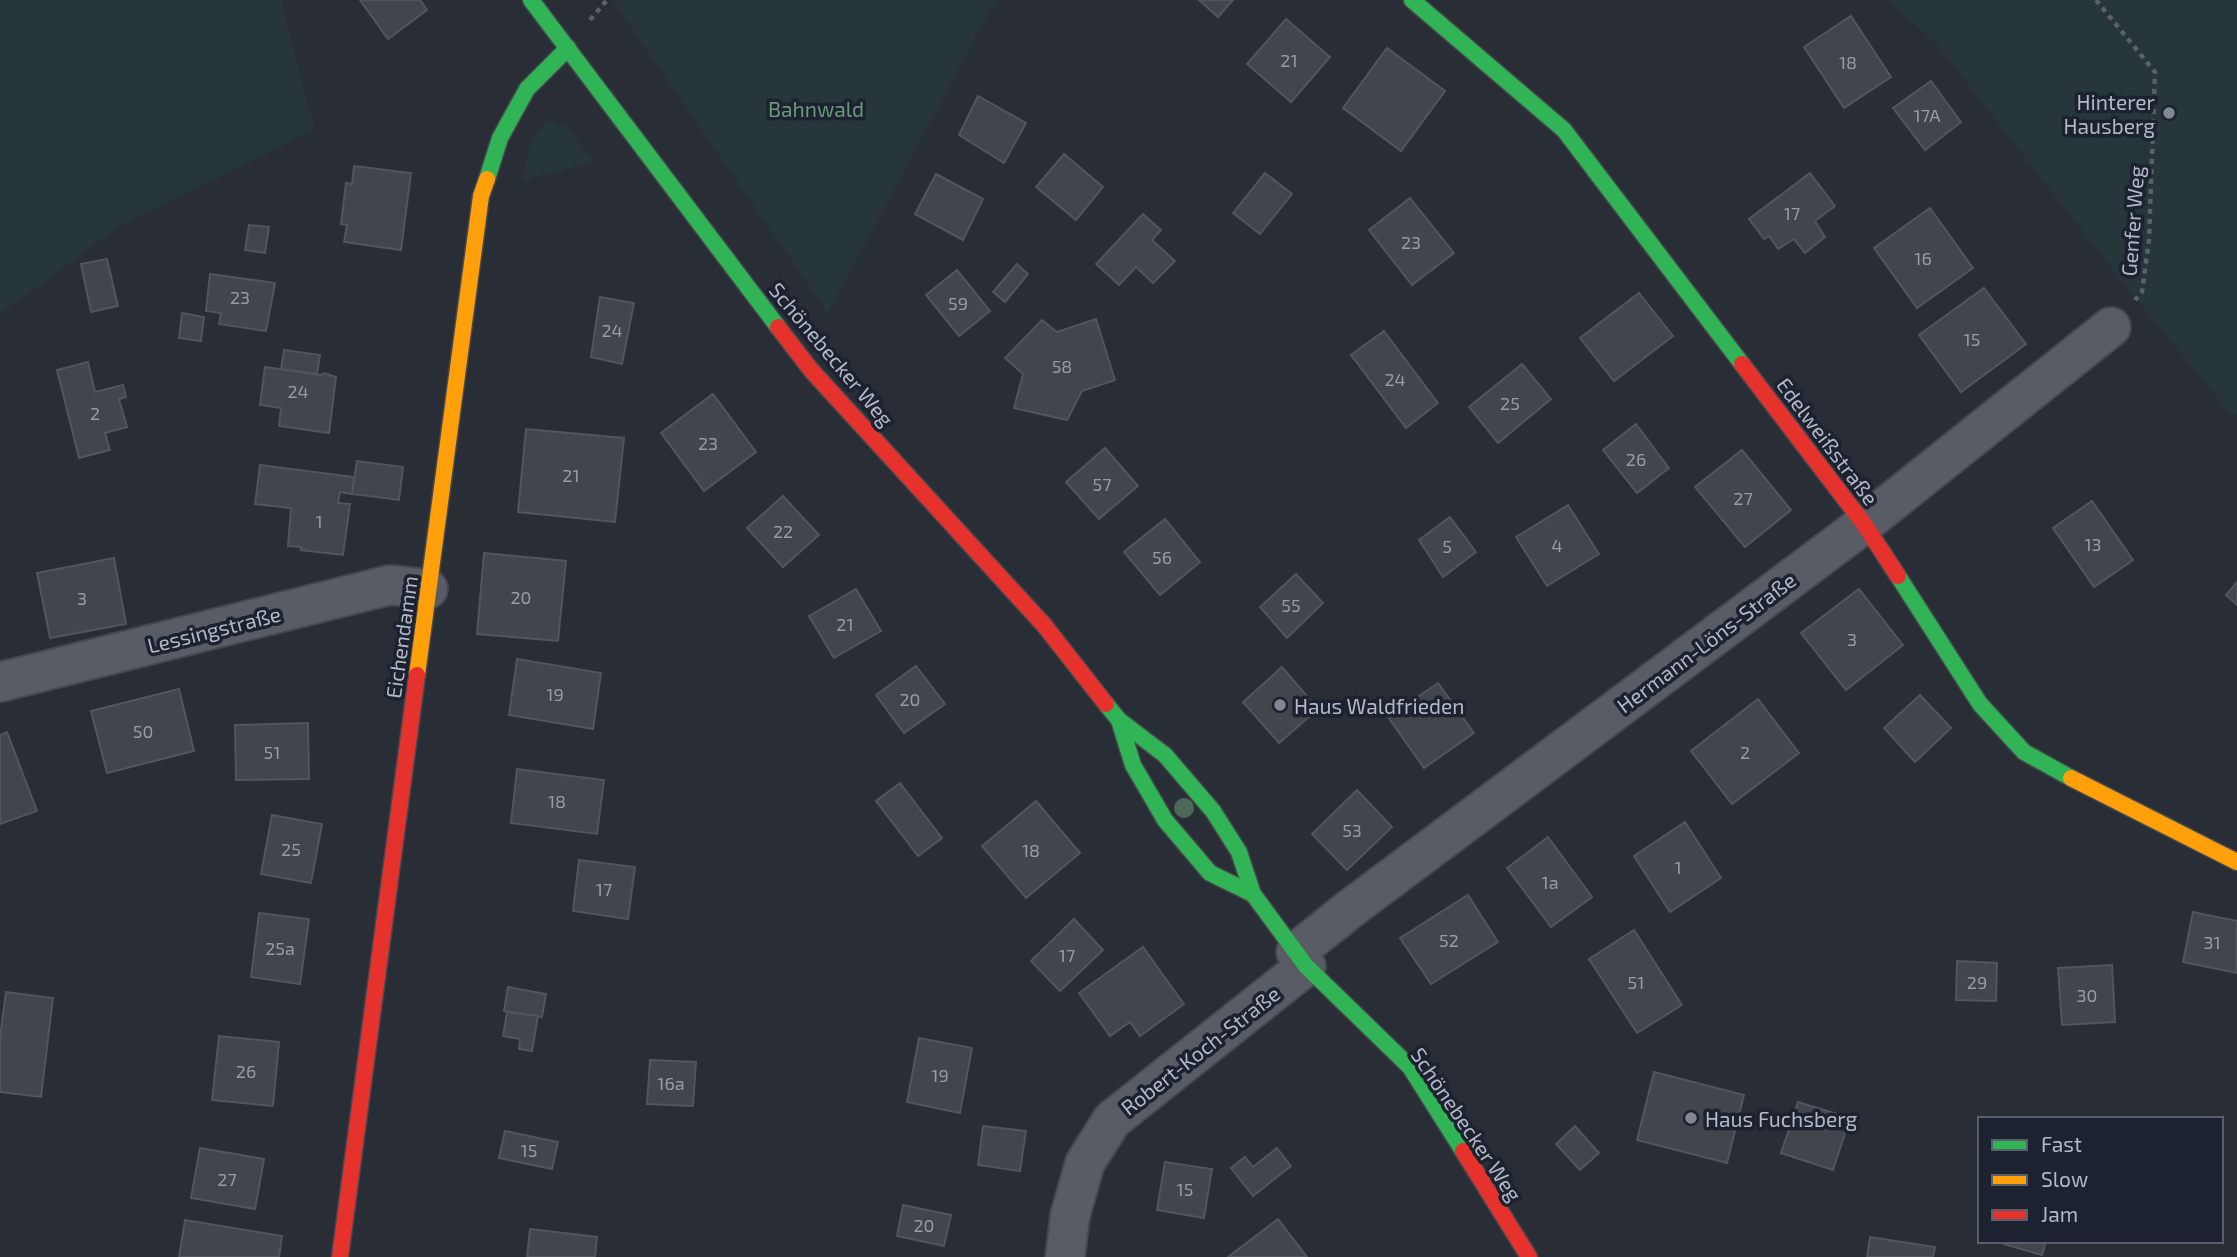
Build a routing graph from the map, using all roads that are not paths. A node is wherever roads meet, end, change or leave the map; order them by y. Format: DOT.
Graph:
graph roads {
  1 [pos="531,0"];
  2 [pos="1412,0"];
  3 [pos="568,48"];
  4 [pos="2111,327"];
  5 [pos="1864,524"];
  6 [pos="429,589"];
  7 [pos="0,682"];
  8 [pos="1119,720"];
  9 [pos="2237,862"];
  10 [pos="1253,894"];
  11 [pos="1301,959"];
  12 [pos="340,1257"];
  13 [pos="1065,1257"];
  14 [pos="1530,1257"];
  1 -- 3 [label="street, Schönebecker Weg"];
  2 -- 5 [label="street, Edelweißstraße"];
  3 -- 6 [label="street, Eichendamm"];
  3 -- 8 [label="street, Schönebecker Weg"];
  4 -- 5 [label="street, Hermann-Löns-Straße"];
  5 -- 9 [label="street, Edelweißstraße"];
  5 -- 11 [label="street, Hermann-Löns-Straße"];
  6 -- 7 [label="street, Lessingstraße"];
  6 -- 12 [label="street, Eichendamm"];
  8 -- 10 [label="street, Schönebecker Weg"];
  8 -- 10 [label="street, Schönebecker Weg"];
  10 -- 11 [label="street, Schönebecker Weg"];
  11 -- 13 [label="street, Robert-Koch-Straße"];
  11 -- 14 [label="street, Schönebecker Weg"];
}
